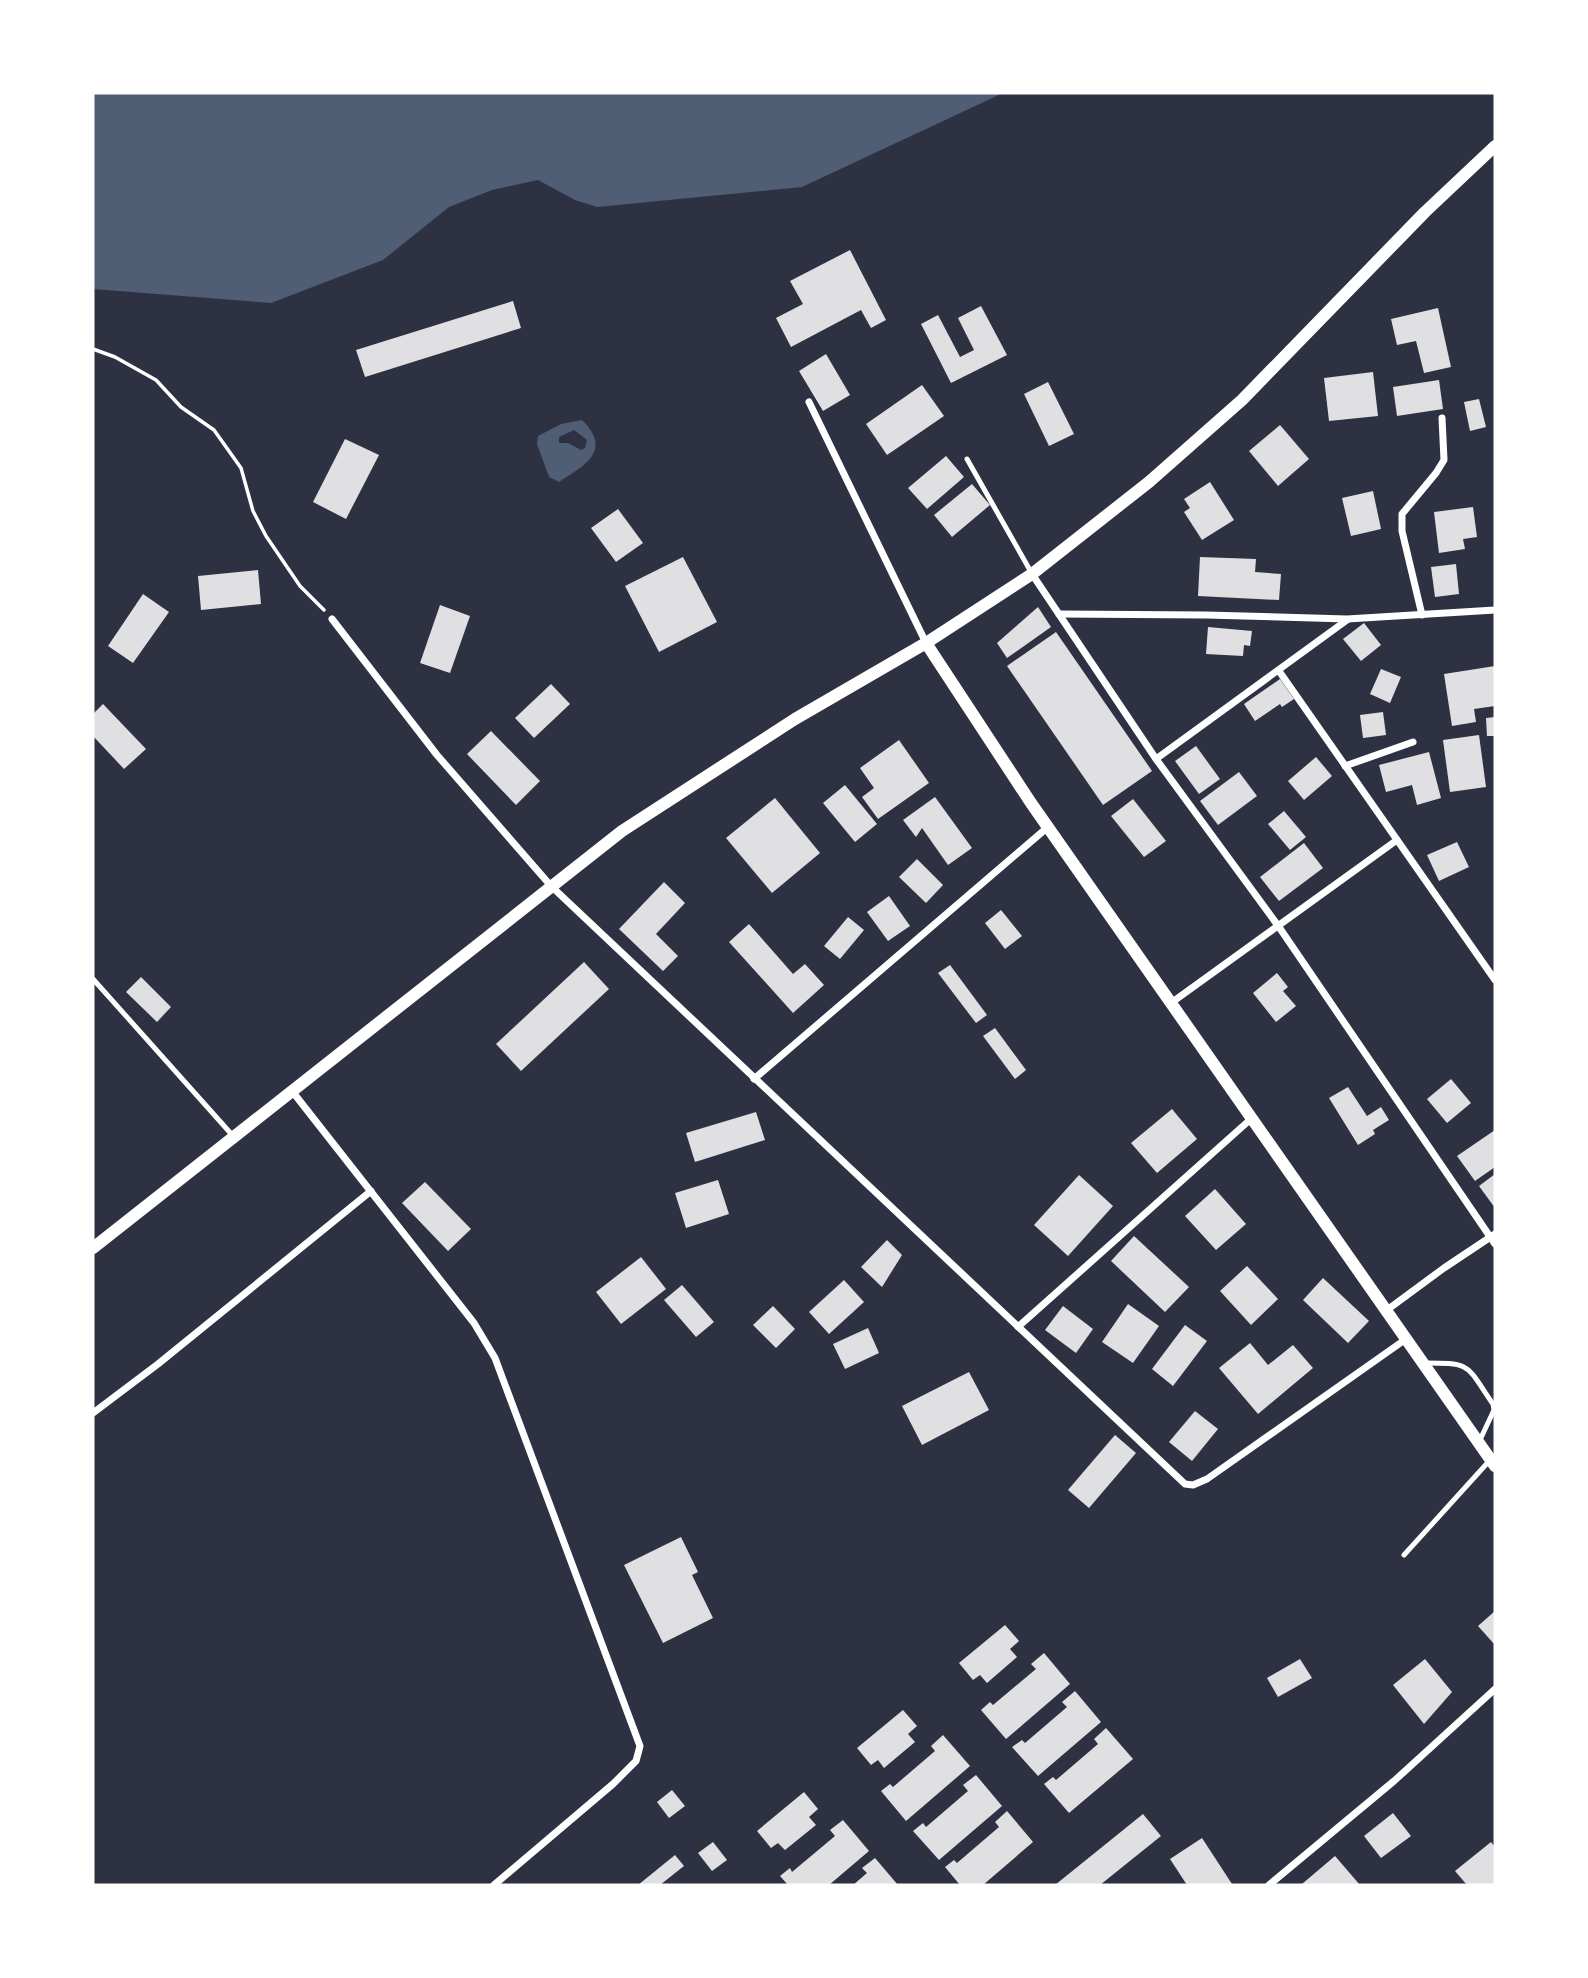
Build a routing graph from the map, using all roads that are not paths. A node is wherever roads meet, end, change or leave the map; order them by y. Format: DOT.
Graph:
graph roads {
  1 [pos="1495,146"];
  2 [pos="809,402"];
  3 [pos="1442,418"];
  4 [pos="967,459"];
  5 [pos="1032,574"];
  6 [pos="1495,610"];
  7 [pos="1059,614"];
  8 [pos="1422,615"];
  9 [pos="332,618"];
  10 [pos="1347,620"];
  11 [pos="926,643"];
  12 [pos="1279,671"];
  13 [pos="1413,743"];
  14 [pos="1156,759"];
  15 [pos="1345,766"];
  16 [pos="1048,827"];
  17 [pos="1397,840"];
  18 [pos="551,886"];
  19 [pos="1279,927"];
  20 [pos="93,979"];
  21 [pos="1495,981"];
  22 [pos="1171,1003"];
  23 [pos="754,1079"];
  24 [pos="292,1091"];
  25 [pos="1252,1118"];
  26 [pos="234,1137"];
  27 [pos="371,1191"];
  28 [pos="1494,1238"];
  29 [pos="93,1248"];
  30 [pos="1387,1310"];
  31 [pos="1018,1327"];
  32 [pos="1407,1338"];
  33 [pos="1424,1363"];
  34 [pos="93,1413"];
  35 [pos="1479,1442"];
  36 [pos="1494,1459"];
  37 [pos="1404,1555"];
  38 [pos="1495,1689"];
  39 [pos="494,1885"];
  40 [pos="1269,1885"];
  1 -- 5 [label="street"];
  2 -- 11 [label="street"];
  3 -- 8 [label="street"];
  4 -- 5 [label="lane"];
  5 -- 7 [label="street"];
  5 -- 11 [label="street"];
  6 -- 8 [label="street"];
  7 -- 10 [label="street"];
  7 -- 14 [label="street"];
  8 -- 10 [label="street"];
  9 -- 18 [label="street"];
  10 -- 12 [label="street"];
  11 -- 16 [label="street"];
  11 -- 18 [label="street"];
  12 -- 14 [label="street"];
  12 -- 15 [label="street"];
  13 -- 15 [label="street"];
  14 -- 19 [label="street"];
  15 -- 17 [label="street"];
  16 -- 22 [label="street"];
  16 -- 23 [label="street"];
  17 -- 19 [label="street"];
  17 -- 21 [label="street"];
  18 -- 23 [label="street"];
  18 -- 24 [label="street"];
  19 -- 22 [label="street"];
  19 -- 28 [label="street"];
  20 -- 26 [label="lane"];
  22 -- 25 [label="street"];
  23 -- 31 [label="street"];
  24 -- 26 [label="street"];
  24 -- 27 [label="street"];
  25 -- 30 [label="street"];
  25 -- 31 [label="street"];
  26 -- 29 [label="street"];
  27 -- 34 [label="street"];
  27 -- 39 [label="street"];
  28 -- 30 [label="street"];
  30 -- 32 [label="street"];
  31 -- 32 [label="street"];
  32 -- 33 [label="street"];
  33 -- 35 [label="street"];
  33 -- 35 [label="lane"];
  35 -- 36 [label="street"];
  36 -- 37 [label="lane"];
  38 -- 40 [label="street"];
}
